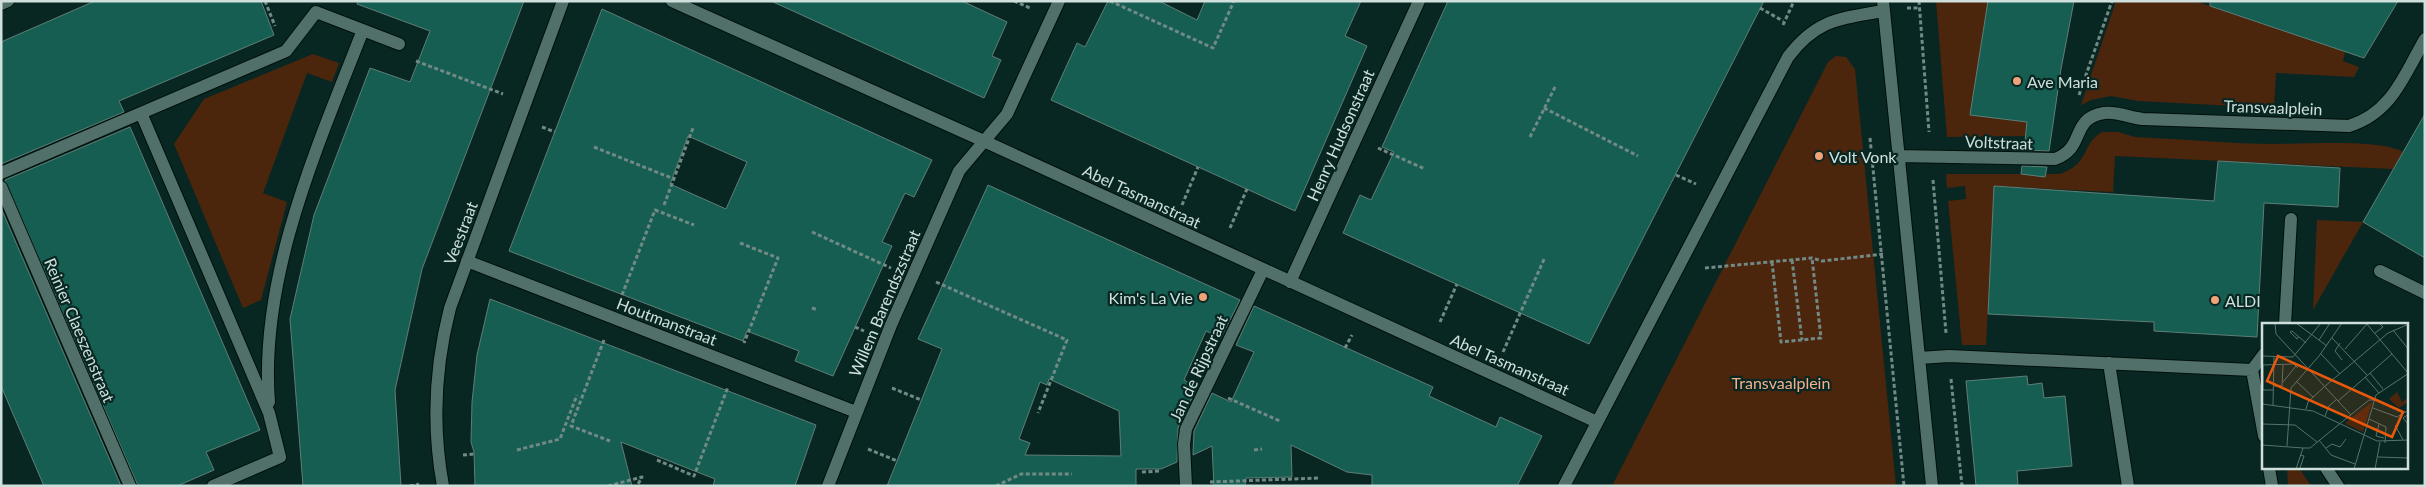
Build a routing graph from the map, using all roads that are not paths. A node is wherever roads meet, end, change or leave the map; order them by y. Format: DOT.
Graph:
graph roads {
  1 [pos="8,1"];
  2 [pos="563,1"];
  3 [pos="672,1"];
  4 [pos="1058,1"];
  5 [pos="1419,1"];
  6 [pos="1,4"];
  7 [pos="1883,6"];
  8 [pos="363,30"];
  9 [pos="2425,39"];
  10 [pos="399,44"];
  11 [pos="141,113"];
  12 [pos="2081,127"];
  13 [pos="986,142"];
  14 [pos="1898,156"];
  15 [pos="1,173"];
  16 [pos="1,187"];
  17 [pos="2292,219"];
  18 [pos="467,261"];
  19 [pos="1263,270"];
  20 [pos="2380,271"];
  21 [pos="1290,282"];
  22 [pos="2425,293"];
  23 [pos="2285,323"];
  24 [pos="2262,357"];
  25 [pos="1919,358"];
  26 [pos="2109,363"];
  27 [pos="2252,370"];
  28 [pos="856,412"];
  29 [pos="269,413"];
  30 [pos="1598,422"];
  31 [pos="2262,425"];
  32 [pos="2269,470"];
  33 [pos="2327,470"];
  34 [pos="1186,484"];
  35 [pos="130,486"];
  36 [pos="213,486"];
  37 [pos="443,486"];
  38 [pos="828,486"];
  39 [pos="1564,486"];
  40 [pos="1932,486"];
  41 [pos="2128,486"];
  42 [pos="2272,486"];
  43 [pos="2338,486"];
  1 -- 6 [label="street"];
  2 -- 18 [label="street, Veestraat"];
  3 -- 13 [label="street, Abel Tasmanstraat"];
  4 -- 13 [label="street, Willem Barendszstraat"];
  5 -- 21 [label="street, Henry Hudsonstraat"];
  7 -- 14 [label="street"];
  7 -- 30 [label="street"];
  8 -- 10 [label="street"];
  8 -- 11 [label="street"];
  8 -- 29 [label="street"];
  9 -- 12 [label="street, Transvaalplein"];
  11 -- 15 [label="street"];
  11 -- 29 [label="street"];
  12 -- 14 [label="street, Voltstraat"];
  13 -- 19 [label="street, Abel Tasmanstraat"];
  13 -- 28 [label="street, Willem Barendszstraat"];
  14 -- 25 [label="street"];
  16 -- 35 [label="street, Reinier Claeszenstraat"];
  17 -- 23 [label="street"];
  18 -- 28 [label="street, Houtmanstraat"];
  18 -- 37 [label="street, Veestraat"];
  19 -- 21 [label="street, Abel Tasmanstraat"];
  19 -- 34 [label="street, Jan de Rijpstraat"];
  20 -- 22 [label="street"];
  21 -- 30 [label="street, Abel Tasmanstraat"];
  24 -- 27 [label="street"];
  25 -- 26 [label="street"];
  25 -- 40 [label="street"];
  26 -- 27 [label="street"];
  26 -- 41 [label="street"];
  27 -- 31 [label="street"];
  28 -- 38 [label="street, Willem Barendszstraat"];
  29 -- 36 [label="street"];
  30 -- 39 [label="street"];
  32 -- 42 [label="street"];
  33 -- 43 [label="street"];
}
